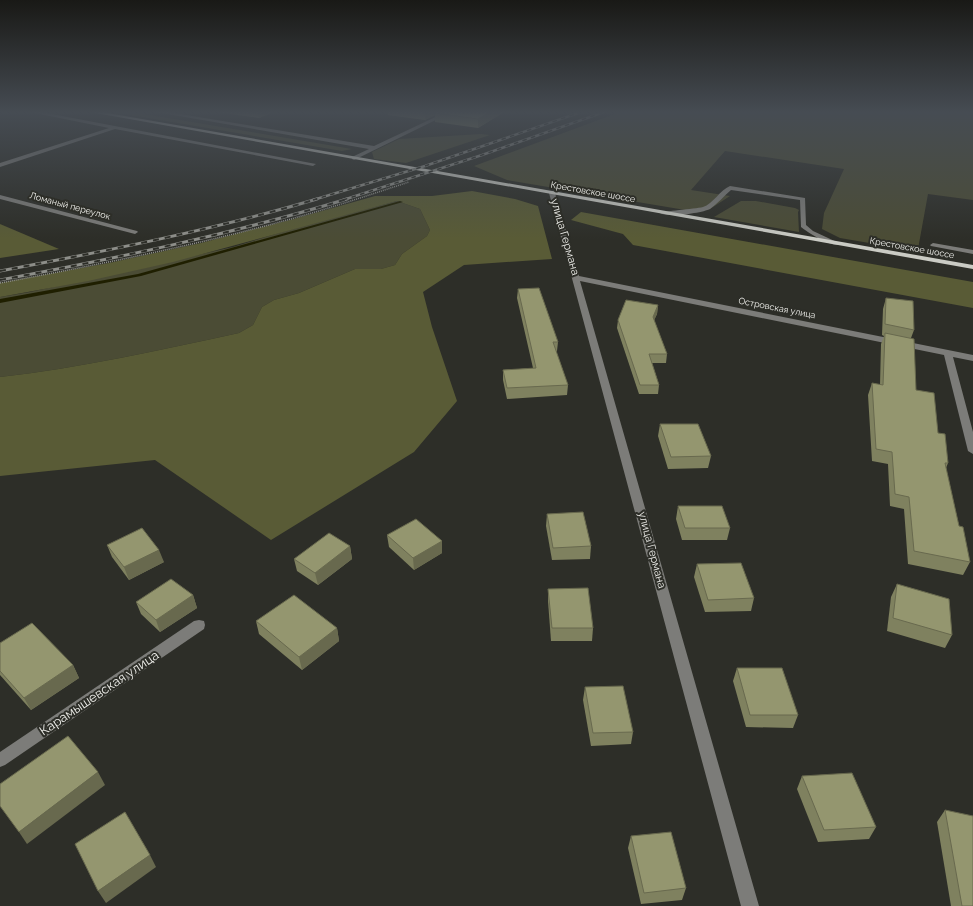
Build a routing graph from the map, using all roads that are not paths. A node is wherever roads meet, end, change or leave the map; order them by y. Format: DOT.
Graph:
graph roads {
  1 [pos="35,154"];
  2 [pos="260,154"];
  3 [pos="333,154"];
  4 [pos="362,154"];
  5 [pos="354,158"];
  6 [pos="313,164"];
  7 [pos="0,166"];
  8 [pos="552,193"];
  9 [pos="0,197"];
  10 [pos="661,213"];
  11 [pos="135,232"];
  12 [pos="838,244"];
  13 [pos="933,245"];
  14 [pos="973,252"];
  15 [pos="973,267"];
  16 [pos="576,278"];
  17 [pos="948,353"];
  18 [pos="973,358"];
  19 [pos="973,451"];
  20 [pos="199,625"];
  21 [pos="0,760"];
  22 [pos="750,906"];
  1 -- 7 [label="street"];
  2 -- 6 [label="street"];
  3 -- 5 [label="main road, Крестовское шоссе"];
  4 -- 5 [label="street"];
  5 -- 8 [label="main road, Крестовское шоссе"];
  8 -- 10 [label="main road, Крестовское шоссе"];
  8 -- 16 [label="street, улица Германа"];
  9 -- 11 [label="street, Ломаный переулок"];
  10 -- 12 [label="main road, Крестовское шоссе"];
  10 -- 12 [label="street"];
  12 -- 15 [label="main road, Крестовское шоссе"];
  13 -- 14 [label="street"];
  16 -- 17 [label="street, Островская улица"];
  16 -- 22 [label="street, улица Германа"];
  17 -- 18 [label="street, Островская улица"];
  17 -- 19 [label="street"];
  20 -- 21 [label="street, Карамышевская улица"];
}
